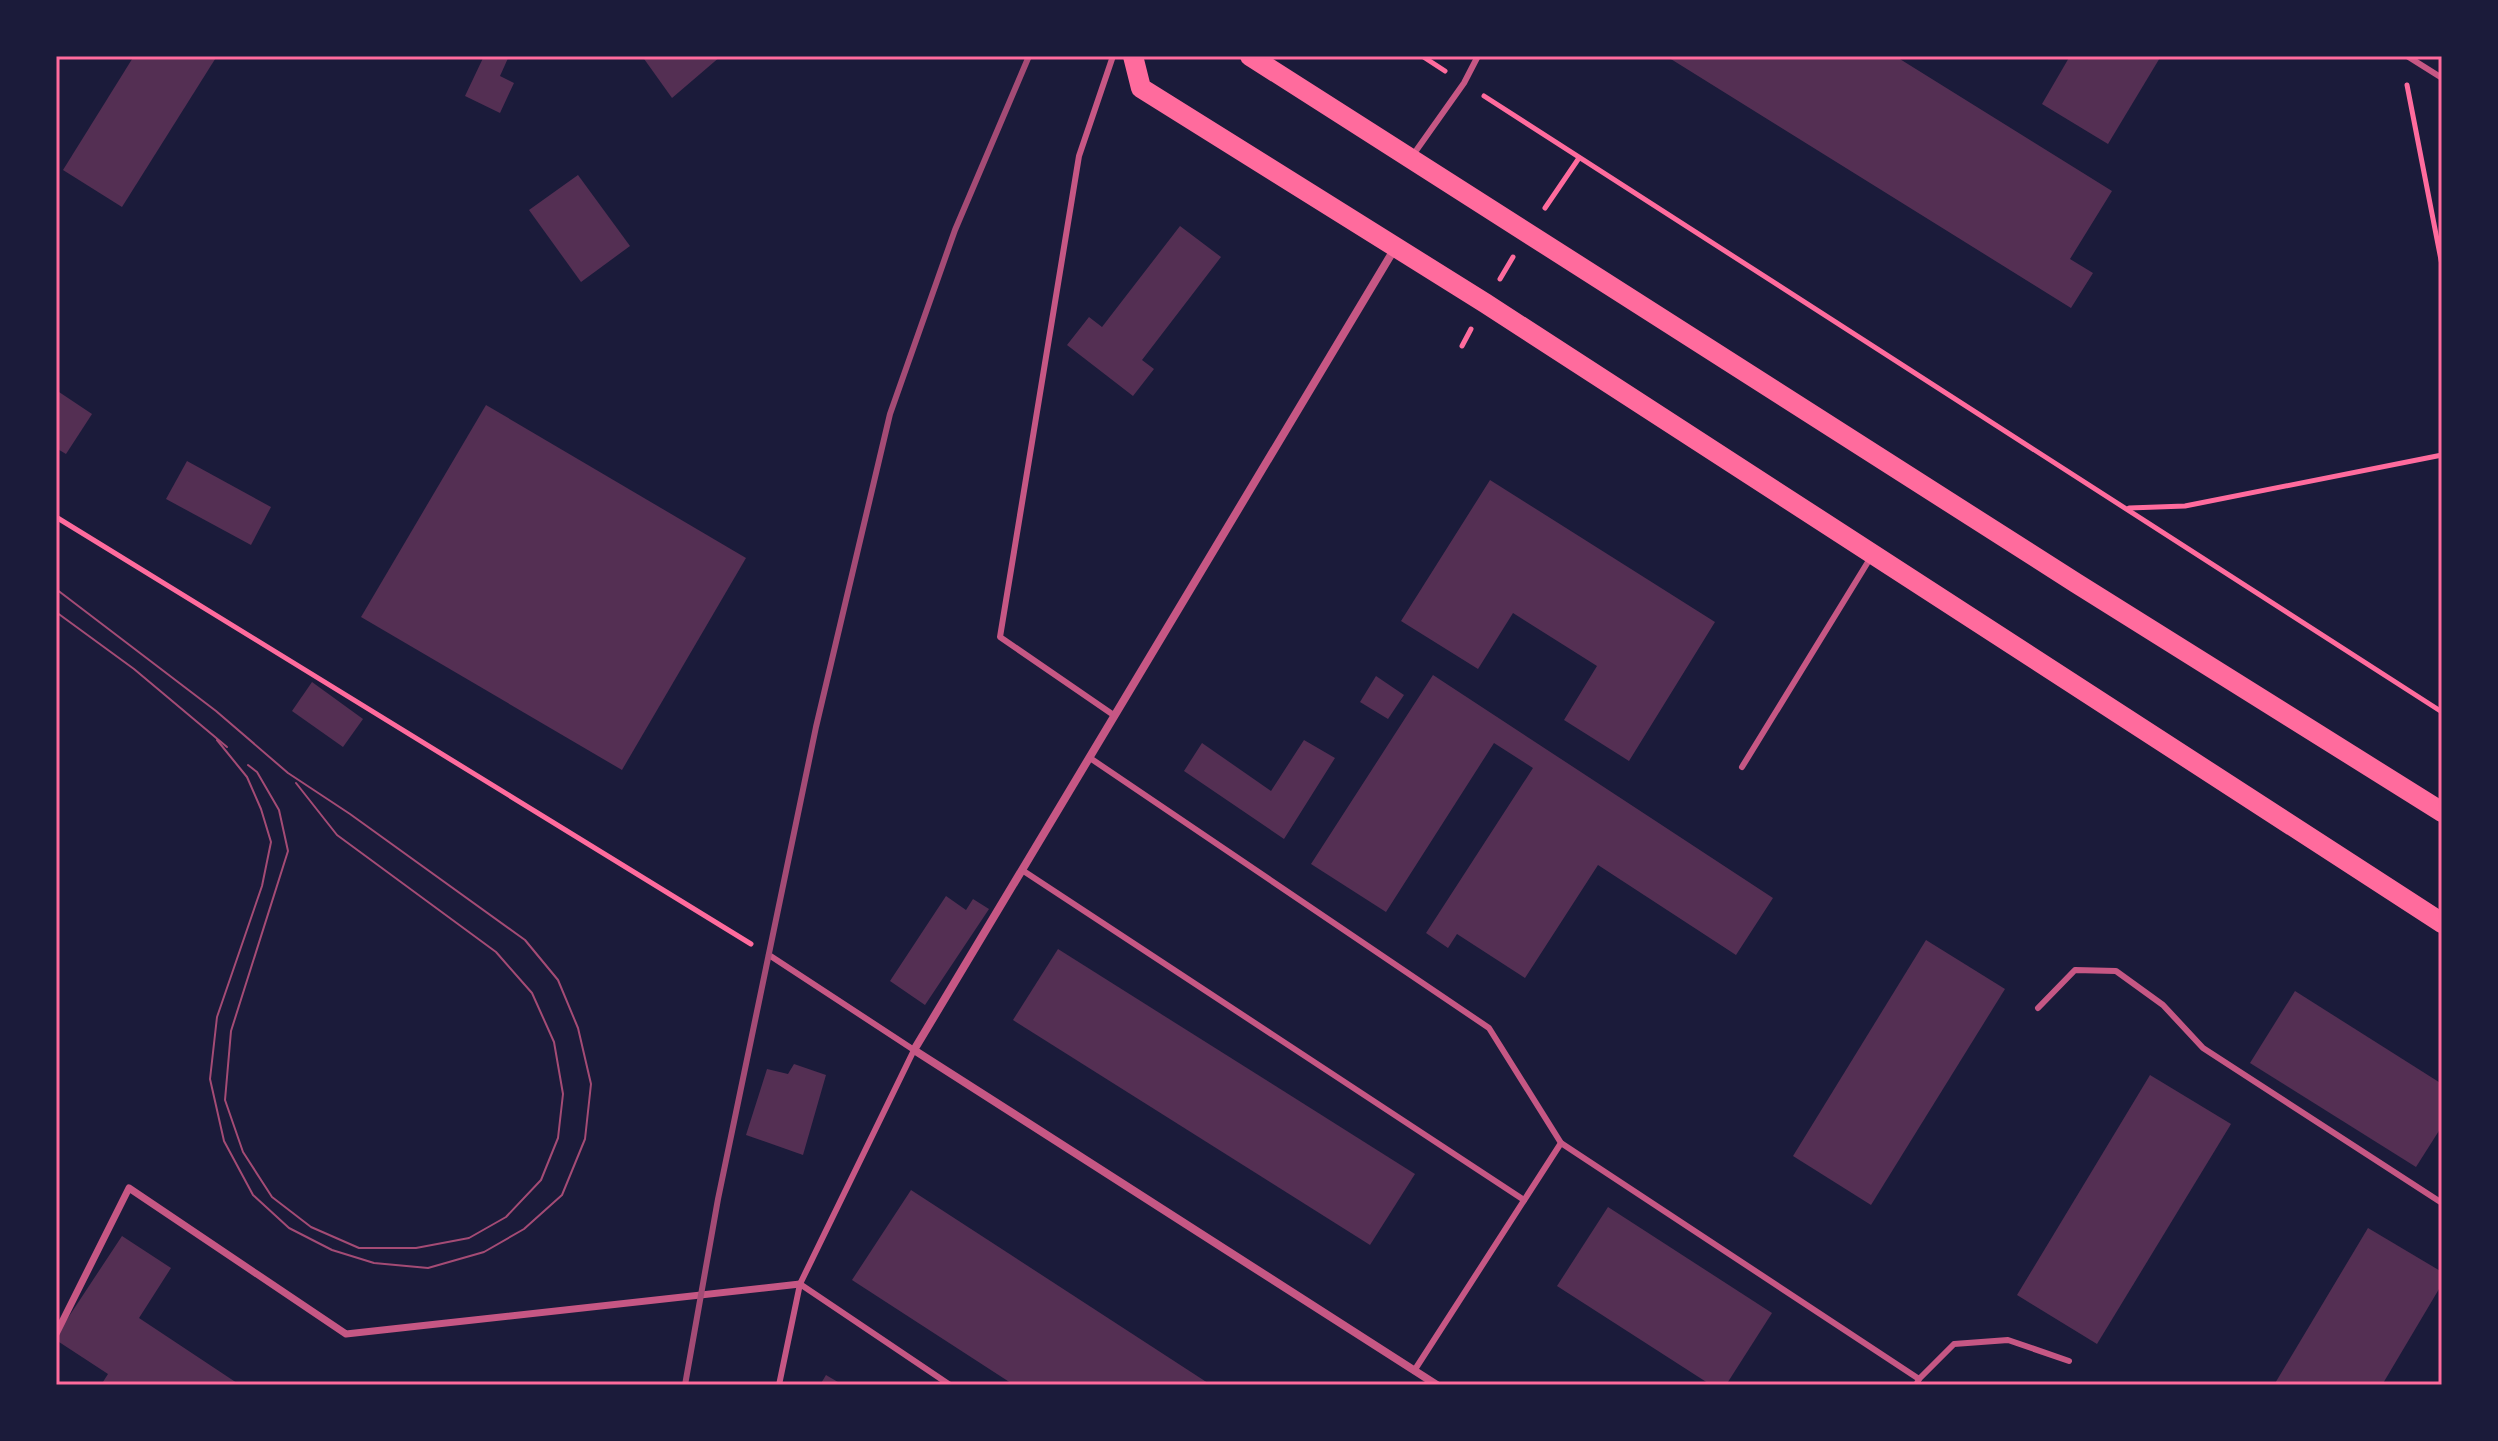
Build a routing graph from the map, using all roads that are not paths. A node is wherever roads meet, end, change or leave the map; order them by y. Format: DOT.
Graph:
graph roads {
  1 [pos="1113,56"];
  2 [pos="1133,56"];
  3 [pos="1250,56"];
  4 [pos="1478,56"];
  5 [pos="2407,56"];
  6 [pos="2442,78"];
  7 [pos="1410,158"];
  8 [pos="1395,248"];
  9 [pos="1872,554"];
  10 [pos="1115,716"];
  11 [pos="1090,758"];
  12 [pos="1742,767"];
  13 [pos="2442,812"];
  14 [pos="1022,870"];
  15 [pos="2442,923"];
  16 [pos="769,955"];
  17 [pos="2038,1008"];
  18 [pos="914,1050"];
  19 [pos="1561,1143"];
  20 [pos="1524,1200"];
  21 [pos="2442,1203"];
  22 [pos="800,1284"];
  23 [pos="56,1334"];
  24 [pos="2069,1361"];
  25 [pos="1414,1371"];
  26 [pos="1917,1382"];
  27 [pos="779,1385"];
  28 [pos="950,1385"];
  29 [pos="1437,1385"];
  1 -- 10 [label="lane"];
  2 -- 8 [label="main road"];
  3 -- 7 [label="main road"];
  4 -- 7 [label="lane"];
  5 -- 6 [label="lane"];
  7 -- 13 [label="main road"];
  8 -- 9 [label="main road"];
  8 -- 10 [label="street"];
  9 -- 12 [label="lane"];
  9 -- 15 [label="main road"];
  10 -- 11 [label="street"];
  11 -- 14 [label="street"];
  11 -- 19 [label="lane"];
  14 -- 18 [label="street"];
  14 -- 20 [label="lane"];
  16 -- 18 [label="lane"];
  17 -- 21 [label="lane"];
  18 -- 22 [label="lane"];
  18 -- 25 [label="street"];
  19 -- 20 [label="lane"];
  19 -- 26 [label="lane"];
  20 -- 25 [label="lane"];
  22 -- 23 [label="street"];
  22 -- 27 [label="lane"];
  22 -- 28 [label="lane"];
  24 -- 26 [label="lane"];
  25 -- 29 [label="street"];
}
